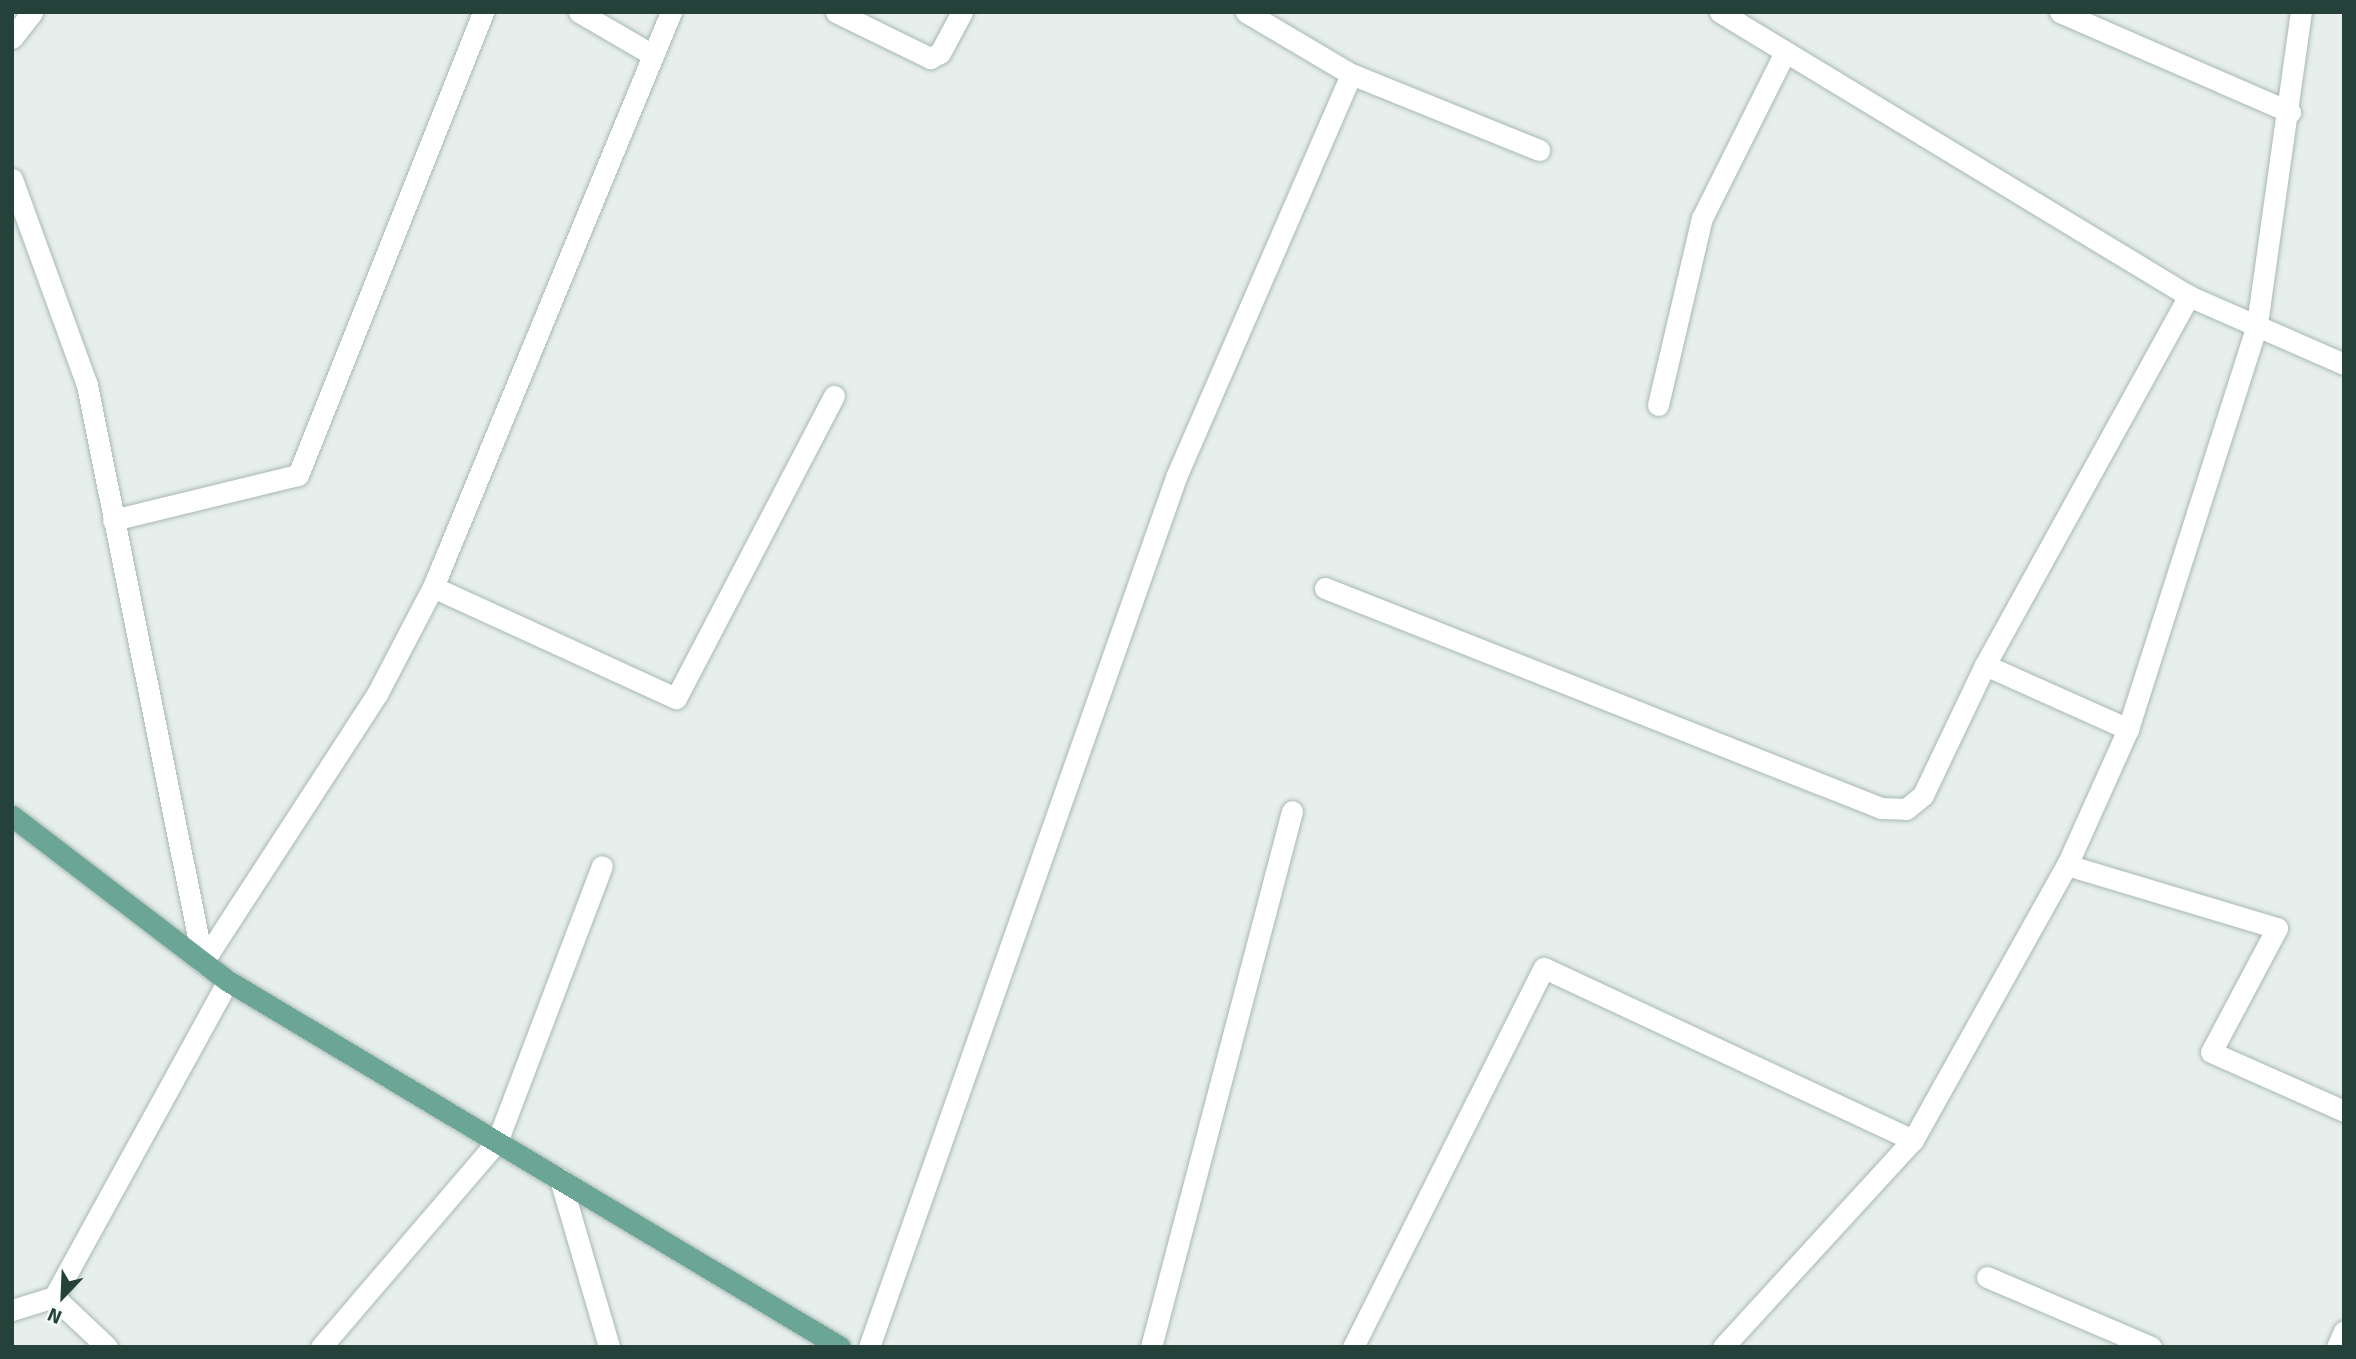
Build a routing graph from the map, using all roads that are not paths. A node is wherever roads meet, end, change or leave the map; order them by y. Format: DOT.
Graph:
graph roads {
  1 [pos="32,12"];
  2 [pos="482,12"];
  3 [pos="579,12"];
  4 [pos="671,12"];
  5 [pos="836,12"];
  6 [pos="961,12"];
  7 [pos="1246,12"];
  8 [pos="1720,12"];
  9 [pos="2060,12"];
  10 [pos="2301,12"];
  11 [pos="12,38"];
  12 [pos="1786,52"];
  13 [pos="653,55"];
  14 [pos="1350,74"];
  15 [pos="2290,112"];
  16 [pos="1539,150"];
  17 [pos="12,179"];
  18 [pos="2189,296"];
  19 [pos="2257,324"];
  20 [pos="2344,364"];
  21 [pos="834,396"];
  22 [pos="1658,405"];
  23 [pos="113,520"];
  24 [pos="433,587"];
  25 [pos="1325,588"];
  26 [pos="1985,665"];
  27 [pos="2128,729"];
  28 [pos="1292,811"];
  29 [pos="12,816"];
  30 [pos="2067,865"];
  31 [pos="602,866"];
  32 [pos="203,962"];
  33 [pos="228,981"];
  34 [pos="2344,1111"];
  35 [pos="1913,1140"];
  36 [pos="497,1142"];
  37 [pos="560,1179"];
  38 [pos="1987,1277"];
  39 [pos="54,1297"];
  40 [pos="12,1310"];
  41 [pos="2344,1331"];
  42 [pos="107,1347"];
  43 [pos="321,1347"];
  44 [pos="609,1347"];
  45 [pos="840,1347"];
  46 [pos="869,1347"];
  47 [pos="1151,1347"];
  48 [pos="1353,1347"];
  49 [pos="1723,1347"];
  50 [pos="2151,1347"];
  51 [pos="2337,1347"];
  1 -- 11 [label="street"];
  2 -- 23 [label="street"];
  3 -- 13 [label="street"];
  4 -- 13 [label="street"];
  5 -- 6 [label="street"];
  7 -- 14 [label="street"];
  8 -- 12 [label="street"];
  9 -- 15 [label="street"];
  10 -- 15 [label="street"];
  12 -- 18 [label="street"];
  12 -- 22 [label="street"];
  13 -- 24 [label="street"];
  14 -- 16 [label="street"];
  14 -- 46 [label="street"];
  15 -- 19 [label="street"];
  17 -- 23 [label="street"];
  18 -- 19 [label="street"];
  18 -- 26 [label="street"];
  19 -- 20 [label="street"];
  19 -- 27 [label="street"];
  21 -- 24 [label="street"];
  23 -- 32 [label="street"];
  24 -- 32 [label="street"];
  25 -- 26 [label="street"];
  26 -- 27 [label="street"];
  27 -- 30 [label="street"];
  28 -- 47 [label="street"];
  29 -- 32 [label="main road"];
  30 -- 34 [label="street"];
  30 -- 35 [label="street"];
  31 -- 36 [label="street"];
  32 -- 33 [label="main road"];
  33 -- 36 [label="main road"];
  33 -- 39 [label="street"];
  35 -- 48 [label="street"];
  35 -- 49 [label="street"];
  36 -- 37 [label="main road"];
  36 -- 43 [label="street"];
  37 -- 44 [label="street"];
  37 -- 45 [label="main road"];
  38 -- 50 [label="street"];
  39 -- 40 [label="street"];
  39 -- 42 [label="street"];
  41 -- 51 [label="street"];
}
